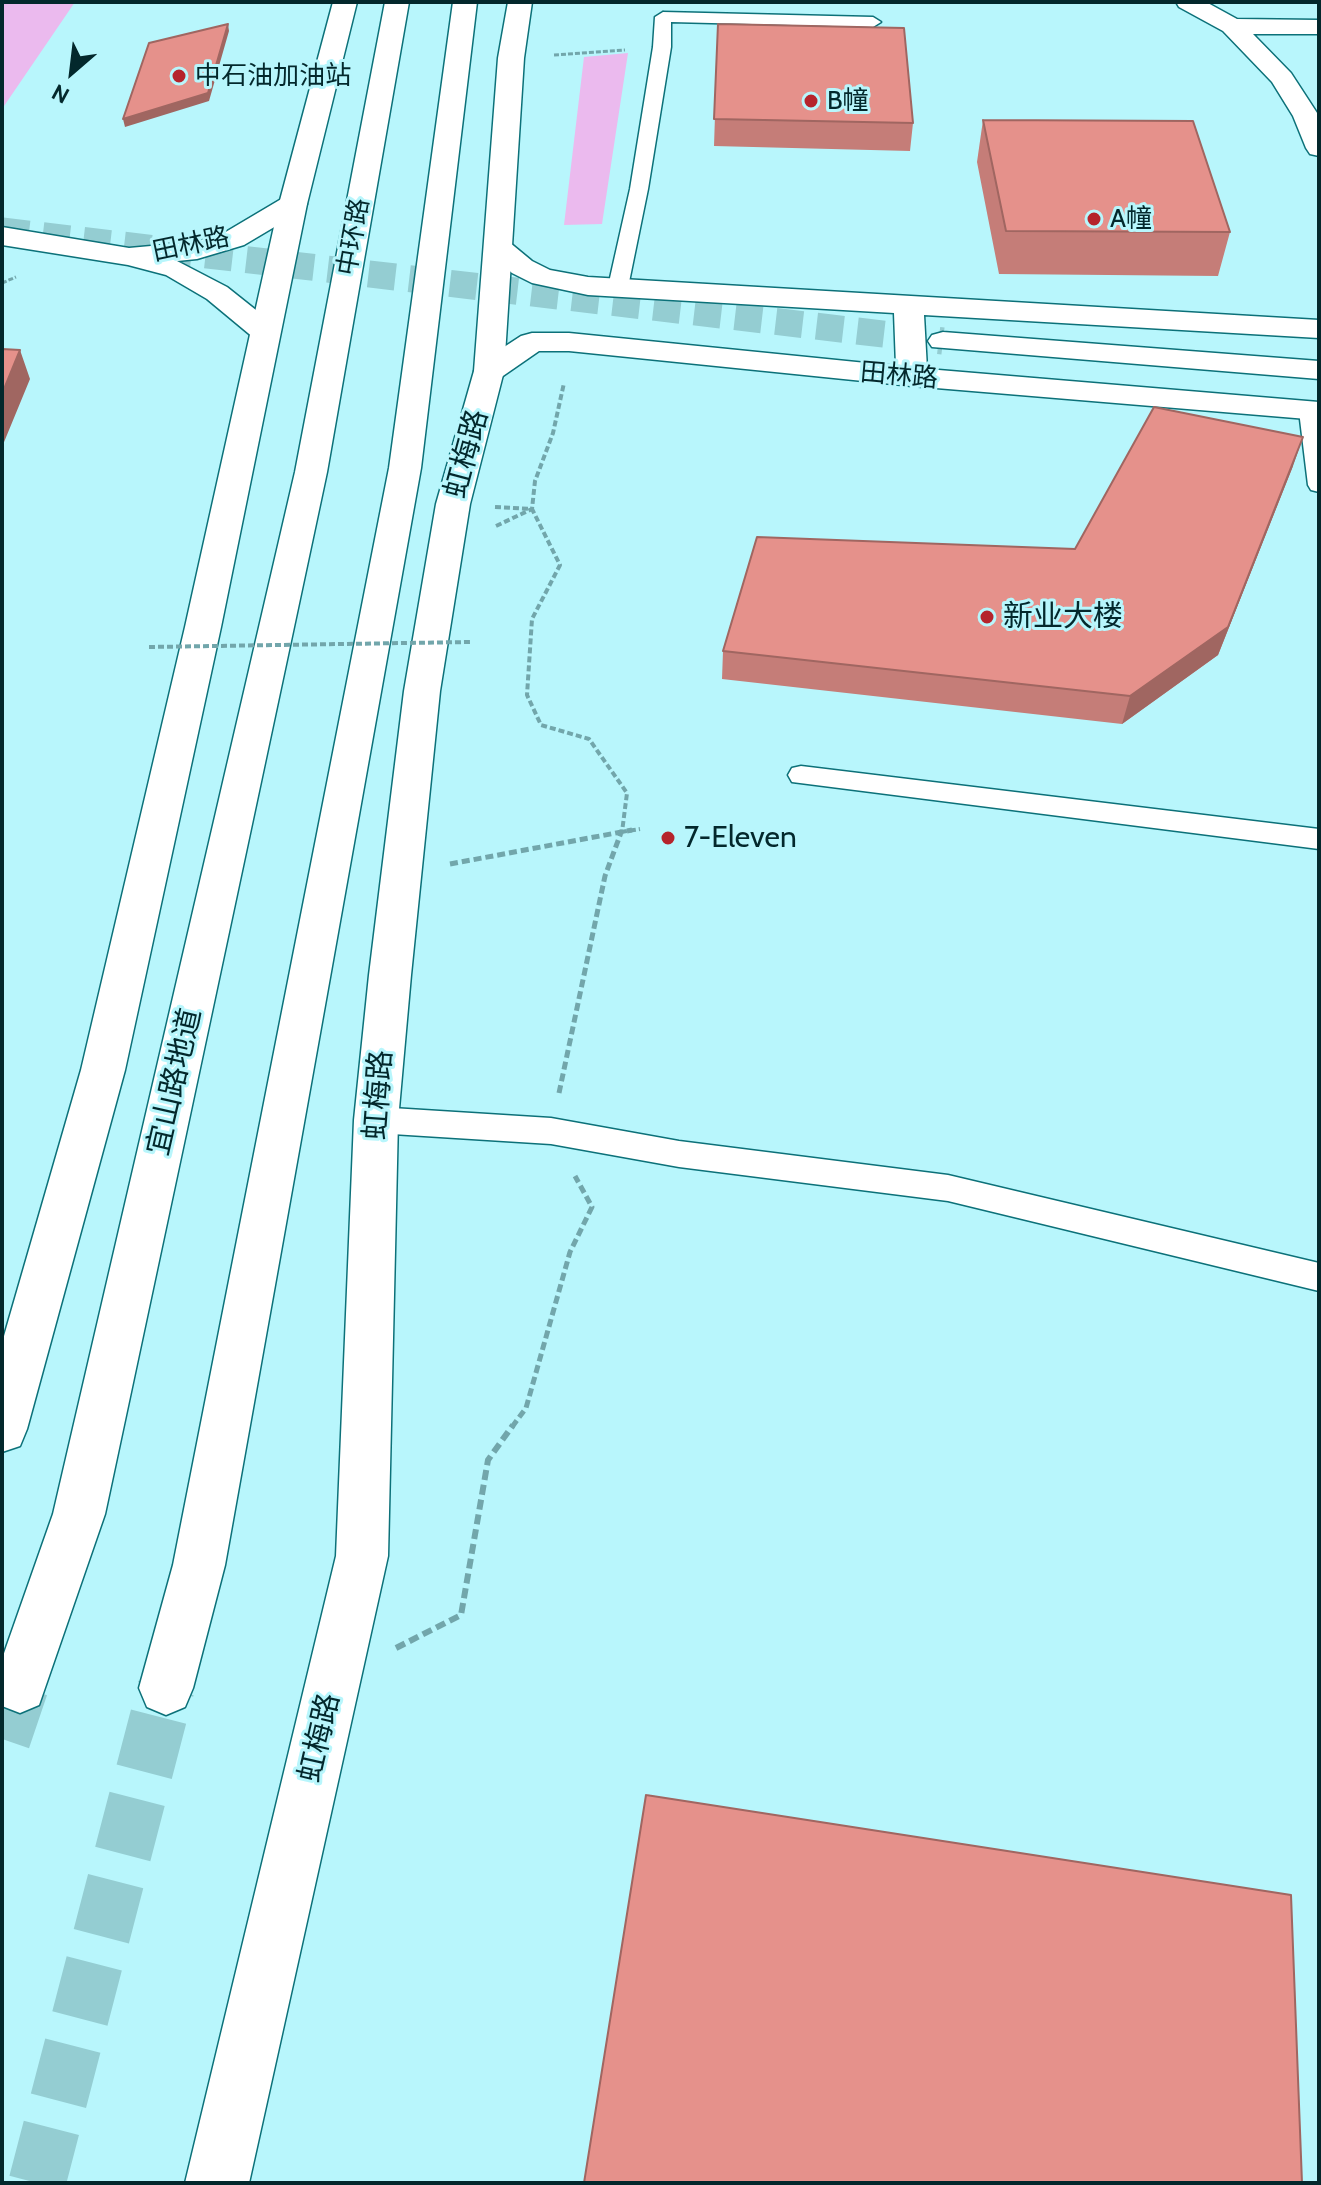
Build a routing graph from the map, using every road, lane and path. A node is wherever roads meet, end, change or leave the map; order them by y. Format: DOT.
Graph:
graph roads {
  1 [pos="345,2"];
  2 [pos="397,2"];
  3 [pos="465,2"];
  4 [pos="520,2"];
  5 [pos="1188,2"];
  6 [pos="873,22"];
  7 [pos="1232,26"];
  8 [pos="1319,27"];
  9 [pos="662,47"];
  10 [pos="554,55"];
  11 [pos="1319,148"];
  12 [pos="293,204"];
  13 [pos="2,236"];
  14 [pos="499,248"];
  15 [pos="129,257"];
  16 [pos="618,287"];
  17 [pos="909,304"];
  18 [pos="1319,329"];
  19 [pos="265,332"];
  20 [pos="943,341"];
  21 [pos="1319,370"];
  22 [pos="489,371"];
  23 [pos="912,377"];
  24 [pos="564,383"];
  25 [pos="1314,411"];
  26 [pos="311,472"];
  27 [pos="1319,485"];
  28 [pos="532,509"];
  29 [pos="468,518"];
  30 [pos="470,642"];
  31 [pos="149,647"];
  32 [pos="801,775"];
  33 [pos="640,829"];
  34 [pos="622,834"];
  35 [pos="1319,839"];
  36 [pos="445,864"];
  37 [pos="376,1120"];
  38 [pos="551,1131"];
  39 [pos="1319,1277"];
  40 [pos="2,1429"];
  41 [pos="334,1678"];
  42 [pos="20,1686"];
  43 [pos="166,1688"];
  44 [pos="217,2183"];
  1 -- 12 [label="main road"];
  2 -- 26 [label="main road, 中环路"];
  3 -- 43 [label="main road"];
  4 -- 14 [label="main road, 虹梅路"];
  5 -- 7 [label="main road"];
  6 -- 9 [label="lane"];
  7 -- 8 [label="main road"];
  7 -- 11 [label="main road"];
  9 -- 10 [label="path"];
  9 -- 16 [label="lane"];
  12 -- 15 [label="main road, 田林路"];
  12 -- 19 [label="main road"];
  13 -- 15 [label="main road, 田林路"];
  14 -- 16 [label="main road"];
  14 -- 22 [label="main road, 虹梅路"];
  15 -- 19 [label="main road, 田林路"];
  16 -- 17 [label="main road"];
  17 -- 18 [label="main road"];
  17 -- 23 [label="main road"];
  19 -- 40 [label="main road"];
  20 -- 21 [label="main road, 田林路"];
  22 -- 23 [label="main road, 田林路"];
  22 -- 29 [label="main road, 虹梅路"];
  23 -- 25 [label="main road, 田林路"];
  24 -- 28 [label="path"];
  25 -- 27 [label="lane"];
  26 -- 42 [label="main road, 宜山路地道"];
  28 -- 29 [label="path"];
  28 -- 29 [label="path"];
  28 -- 34 [label="path"];
  29 -- 37 [label="main road, 虹梅路"];
  30 -- 31 [label="path, bridge"];
  32 -- 35 [label="lane"];
  33 -- 34 [label="path"];
  34 -- 36 [label="path"];
  34 -- 38 [label="path"];
  37 -- 38 [label="lane"];
  37 -- 41 [label="main road, 虹梅路"];
  38 -- 39 [label="lane"];
  38 -- 41 [label="path"];
  41 -- 44 [label="main road, 虹梅路"];
}
